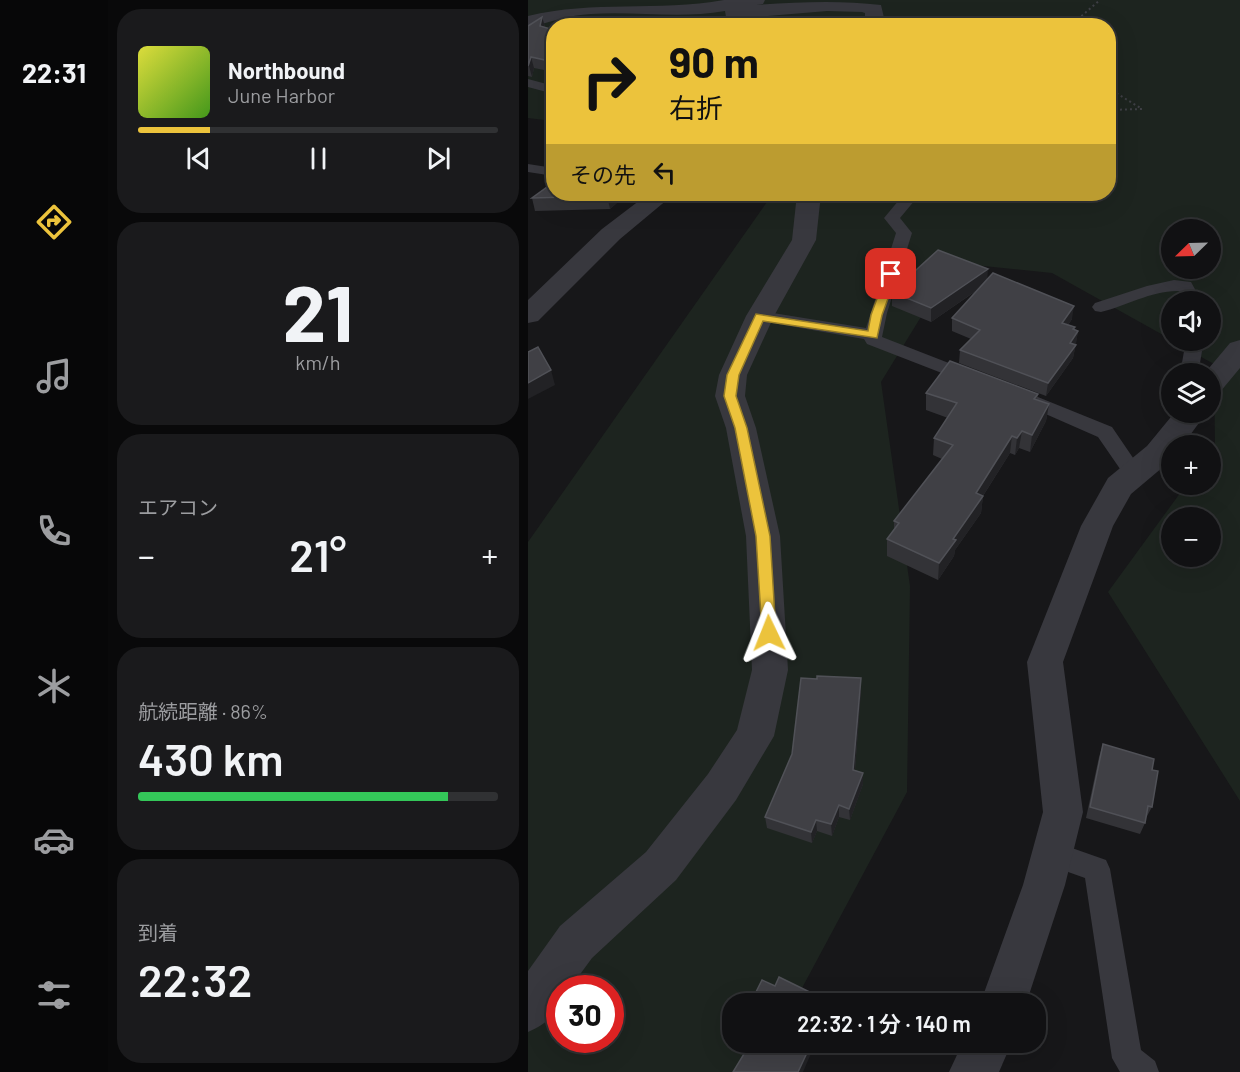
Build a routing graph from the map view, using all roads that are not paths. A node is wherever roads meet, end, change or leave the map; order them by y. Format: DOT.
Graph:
graph roads {
  1 [pos="756,0"];
  2 [pos="699,10"];
  3 [pos="874,18"];
  4 [pos="528,22"];
  5 [pos="528,83"];
  6 [pos="546,88"];
  7 [pos="528,168"];
  8 [pos="546,171"];
  9 [pos="653,201"];
  10 [pos="808,201"];
  11 [pos="906,201"];
  12 [pos="1188,291"];
  13 [pos="1101,307"];
  14 [pos="528,315"];
  15 [pos="760,316"];
  16 [pos="873,335"];
  17 [pos="1240,349"];
  18 [pos="1221,372"];
  19 [pos="989,384"];
  20 [pos="1011,393"];
  21 [pos="1183,423"];
  22 [pos="1134,474"];
  23 [pos="1052,854"];
  24 [pos="1007,993"];
  25 [pos="528,1009"];
  26 [pos="983,1053"];
  27 [pos="973,1072"];
  28 [pos="1144,1072"];
  1 -- 2 [label="street"];
  2 -- 3 [label="street"];
  2 -- 4 [label="street"];
  5 -- 6 [label="lane"];
  7 -- 8 [label="lane"];
  9 -- 14 [label="street"];
  10 -- 15 [label="street"];
  11 -- 16 [label="lane"];
  12 -- 13 [label="lane"];
  15 -- 16 [label="lane"];
  15 -- 25 [label="street"];
  16 -- 19 [label="lane"];
  17 -- 18 [label="street"];
  20 -- 22 [label="lane"];
  21 -- 22 [label="street"];
  22 -- 23 [label="street"];
  23 -- 24 [label="street"];
  23 -- 28 [label="lane"];
  26 -- 27 [label="street"];
}
